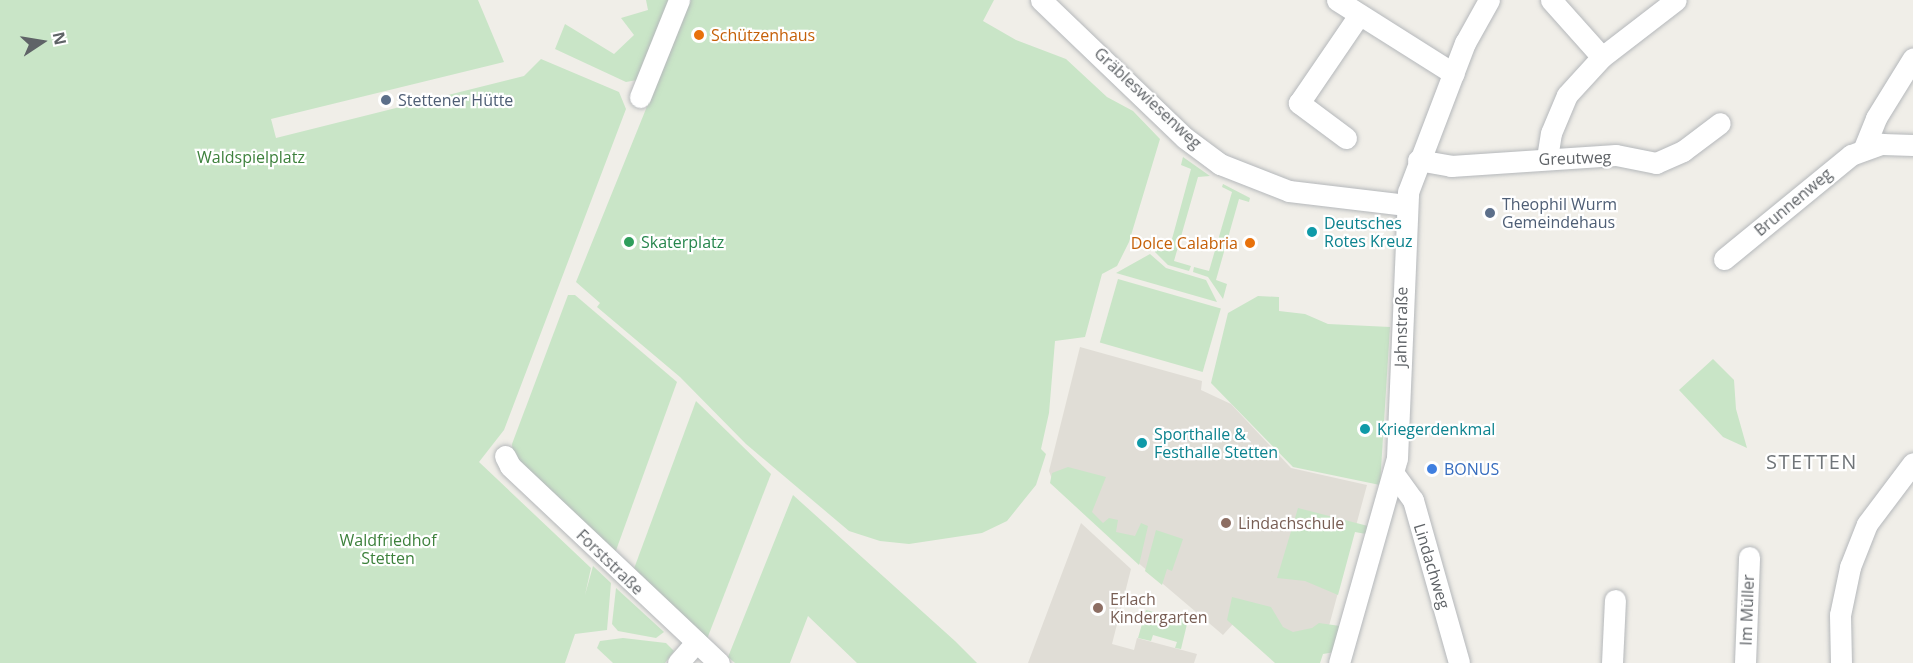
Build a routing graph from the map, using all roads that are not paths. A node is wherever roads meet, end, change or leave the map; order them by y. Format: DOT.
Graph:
graph roads {
  1 [pos="679,0"];
  2 [pos="1041,0"];
  3 [pos="1337,0"];
  4 [pos="1489,0"];
  5 [pos="1551,0"];
  6 [pos="1677,0"];
  7 [pos="1359,15"];
  8 [pos="1602,57"];
  9 [pos="1913,58"];
  10 [pos="1454,74"];
  11 [pos="640,97"];
  12 [pos="1720,123"];
  13 [pos="1346,138"];
  14 [pos="1913,145"];
  15 [pos="1864,148"];
  16 [pos="1547,158"];
  17 [pos="1418,160"];
  18 [pos="1406,205"];
  19 [pos="1724,259"];
  20 [pos="505,456"];
  21 [pos="1913,463"];
  22 [pos="1394,474"];
  23 [pos="1749,556"];
  24 [pos="1615,600"];
  25 [pos="696,642"];
  26 [pos="678,663"];
  27 [pos="719,663"];
  28 [pos="1339,663"];
  29 [pos="1459,663"];
  30 [pos="1612,663"];
  31 [pos="1744,663"];
  32 [pos="1841,663"];
  1 -- 11 [label="street"];
  2 -- 18 [label="street, Gräbleswiesenweg"];
  3 -- 7 [label="street"];
  4 -- 10 [label="street, Jahnstraße"];
  5 -- 8 [label="street"];
  6 -- 8 [label="street"];
  7 -- 10 [label="street"];
  7 -- 13 [label="street"];
  8 -- 16 [label="street"];
  9 -- 15 [label="street"];
  10 -- 17 [label="street, Jahnstraße"];
  12 -- 16 [label="street, Greutweg"];
  14 -- 15 [label="street, Brunnenweg"];
  15 -- 19 [label="street, Brunnenweg"];
  16 -- 17 [label="street, Greutweg"];
  17 -- 18 [label="street, Jahnstraße"];
  18 -- 22 [label="street, Jahnstraße"];
  20 -- 25 [label="street, Forststraße"];
  21 -- 32 [label="street"];
  22 -- 28 [label="street, Jahnstraße"];
  22 -- 29 [label="street, Lindachweg"];
  23 -- 31 [label="street, Im Müller"];
  24 -- 30 [label="street"];
  25 -- 26 [label="street"];
  25 -- 27 [label="street, Forststraße"];
}
